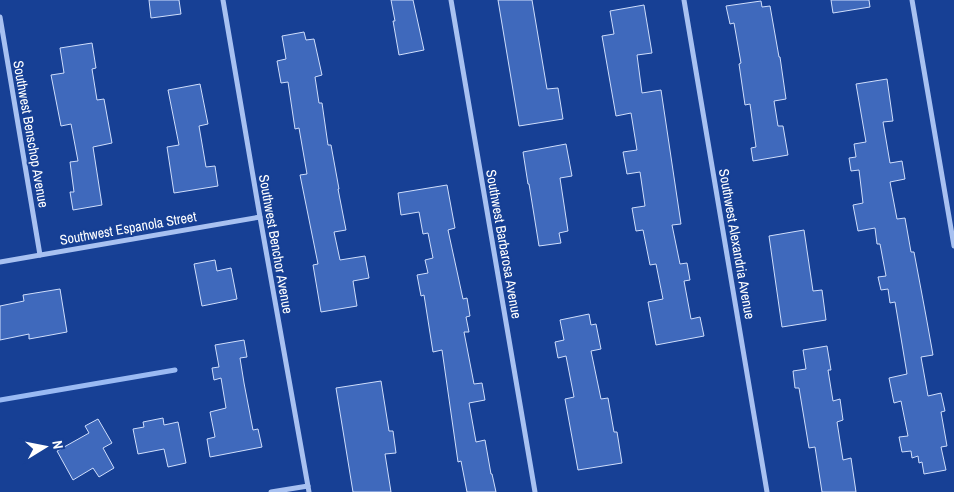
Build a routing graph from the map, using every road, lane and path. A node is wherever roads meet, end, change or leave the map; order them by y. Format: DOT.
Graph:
graph roads {
  1 [pos="224,0"];
  2 [pos="452,0"];
  3 [pos="684,0"];
  4 [pos="912,0"];
  5 [pos="0,17"];
  6 [pos="260,217"];
  7 [pos="954,246"];
  8 [pos="40,255"];
  9 [pos="0,262"];
  10 [pos="308,489"];
  11 [pos="271,492"];
  12 [pos="535,492"];
  13 [pos="767,492"];
  1 -- 6 [label="street, Southwest Benchor Avenue"];
  2 -- 12 [label="street, Southwest Barbarosa Avenue"];
  3 -- 13 [label="street, Southwest Alexandria Avenue"];
  4 -- 7 [label="street"];
  5 -- 8 [label="street, Southwest Benschop Avenue"];
  6 -- 8 [label="street, Southwest Espanola Street"];
  6 -- 10 [label="street, Southwest Benchor Avenue"];
  8 -- 9 [label="street, Southwest Espanola Street"];
  10 -- 11 [label="street"];
}
